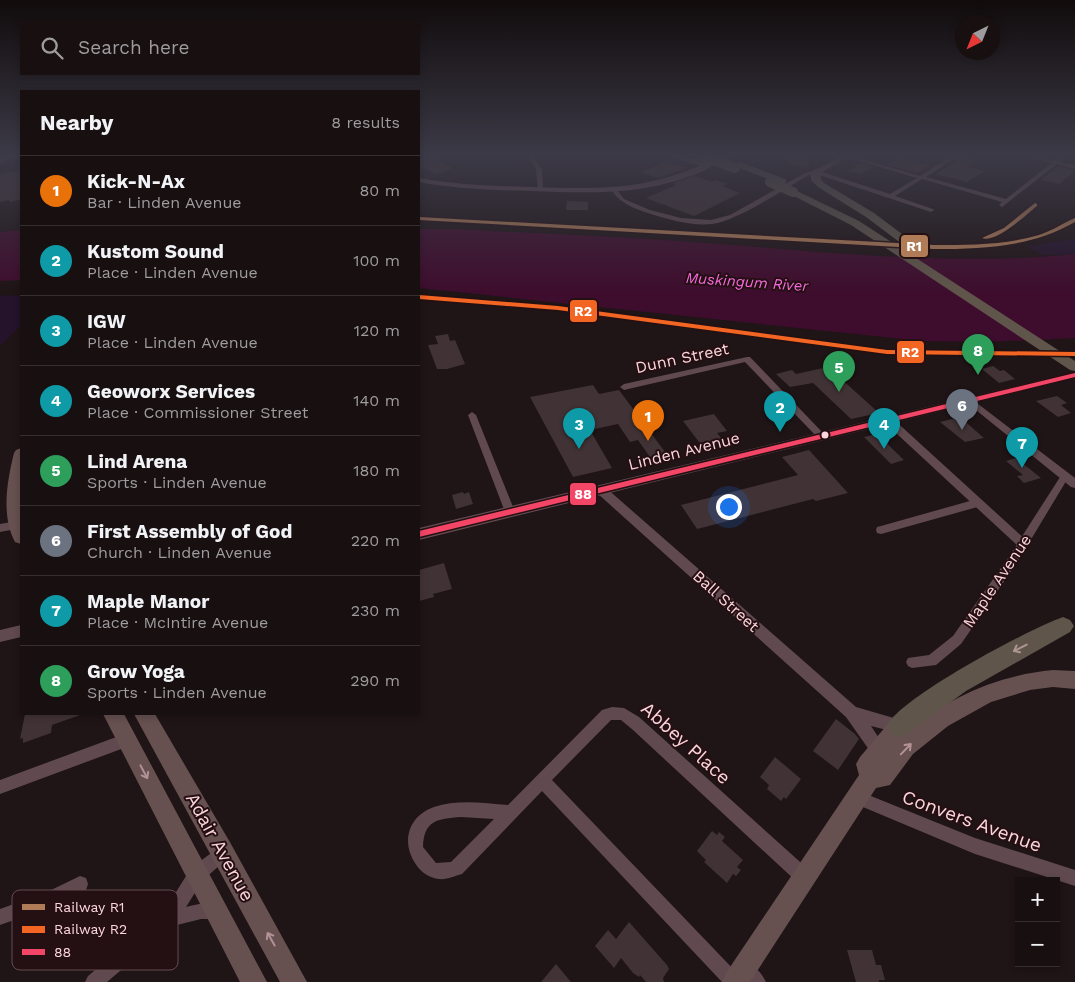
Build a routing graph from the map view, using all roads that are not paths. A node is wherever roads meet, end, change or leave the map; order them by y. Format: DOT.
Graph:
graph roads {
  1 [pos="623,200"];
  2 [pos="761,200"];
  3 [pos="812,200"];
  4 [pos="846,200"];
  5 [pos="902,200"];
  6 [pos="990,200"];
  7 [pos="1008,200"];
  8 [pos="932,210"];
  9 [pos="887,236"];
  10 [pos="1075,357"];
  11 [pos="1075,367"];
  12 [pos="1075,375"];
  13 [pos="624,387"];
  14 [pos="968,400"];
  15 [pos="472,414"];
  16 [pos="888,419"];
  17 [pos="822,436"];
  18 [pos="20,457"];
  19 [pos="1065,476"];
  20 [pos="1075,484"];
  21 [pos="601,490"];
  22 [pos="977,502"];
  23 [pos="510,512"];
  24 [pos="0,528"];
  25 [pos="881,530"];
  26 [pos="19,532"];
  27 [pos="420,534"];
  28 [pos="1023,544"];
  29 [pos="1063,626"];
  30 [pos="20,631"];
  31 [pos="0,636"];
  32 [pos="912,662"];
  33 [pos="1075,680"];
  34 [pos="851,712"];
  35 [pos="114,715"];
  36 [pos="145,715"];
  37 [pos="899,726"];
  38 [pos="127,740"];
  39 [pos="878,749"];
  40 [pos="870,776"];
  41 [pos="543,781"];
  42 [pos="0,787"];
  43 [pos="856,797"];
  44 [pos="510,813"];
  45 [pos="224,852"];
  46 [pos="197,874"];
  47 [pos="803,876"];
  48 [pos="1075,878"];
  49 [pos="80,884"];
  50 [pos="68,890"];
  51 [pos="178,905"];
  52 [pos="217,911"];
  53 [pos="12,913"];
  54 [pos="0,917"];
  55 [pos="178,917"];
  56 [pos="108,970"];
  57 [pos="742,979"];
  58 [pos="94,982"];
  59 [pos="254,982"];
  60 [pos="294,982"];
  1 -- 2 [label="street"];
  3 -- 9 [label="highway"];
  4 -- 9 [label="highway"];
  5 -- 8 [label="street"];
  6 -- 7 [label="street"];
  9 -- 10 [label="highway"];
  9 -- 11 [label="highway"];
  12 -- 14 [label="main road, Linden Avenue"];
  13 -- 17 [label="street, Dunn Street"];
  14 -- 16 [label="main road, Linden Avenue"];
  14 -- 19 [label="street"];
  15 -- 23 [label="street"];
  16 -- 17 [label="main road, Linden Avenue"];
  16 -- 22 [label="street"];
  17 -- 21 [label="main road, Linden Avenue"];
  18 -- 26 [label="main road"];
  19 -- 20 [label="street"];
  19 -- 28 [label="street, Maple Avenue"];
  21 -- 23 [label="main road, Linden Avenue"];
  21 -- 34 [label="street, Ball Street"];
  22 -- 25 [label="street"];
  22 -- 28 [label="street"];
  23 -- 27 [label="main road, Linden Avenue"];
  24 -- 26 [label="street"];
  28 -- 32 [label="street, Maple Avenue"];
  29 -- 37 [label="highway, one-way"];
  30 -- 31 [label="street"];
  40 -- 33 [label="main road, one-way"];
  34 -- 37 [label="street, Ball Street"];
  34 -- 39 [label="street, Ball Street"];
  35 -- 38 [label="main road, Adair Avenue"];
  36 -- 45 [label="main road, Adair Avenue"];
  37 -- 39 [label="main road"];
  38 -- 42 [label="street"];
  38 -- 46 [label="main road, Adair Avenue, one-way"];
  39 -- 40 [label="main road"];
  40 -- 43 [label="main road"];
  41 -- 44 [label="street, Abbey Place"];
  41 -- 47 [label="street, Abbey Place"];
  41 -- 57 [label="street"];
  43 -- 47 [label="main road"];
  43 -- 48 [label="street, Convers Avenue"];
  44 -- 44 [label="street, Abbey Place"];
  45 -- 46 [label="street"];
  60 -- 45 [label="main road, Adair Avenue, one-way"];
  46 -- 51 [label="street"];
  46 -- 52 [label="main road, Adair Avenue"];
  47 -- 57 [label="main road"];
  49 -- 50 [label="street"];
  52 -- 55 [label="street"];
  52 -- 59 [label="main road, Adair Avenue"];
  53 -- 54 [label="street"];
  56 -- 58 [label="street"];
}
